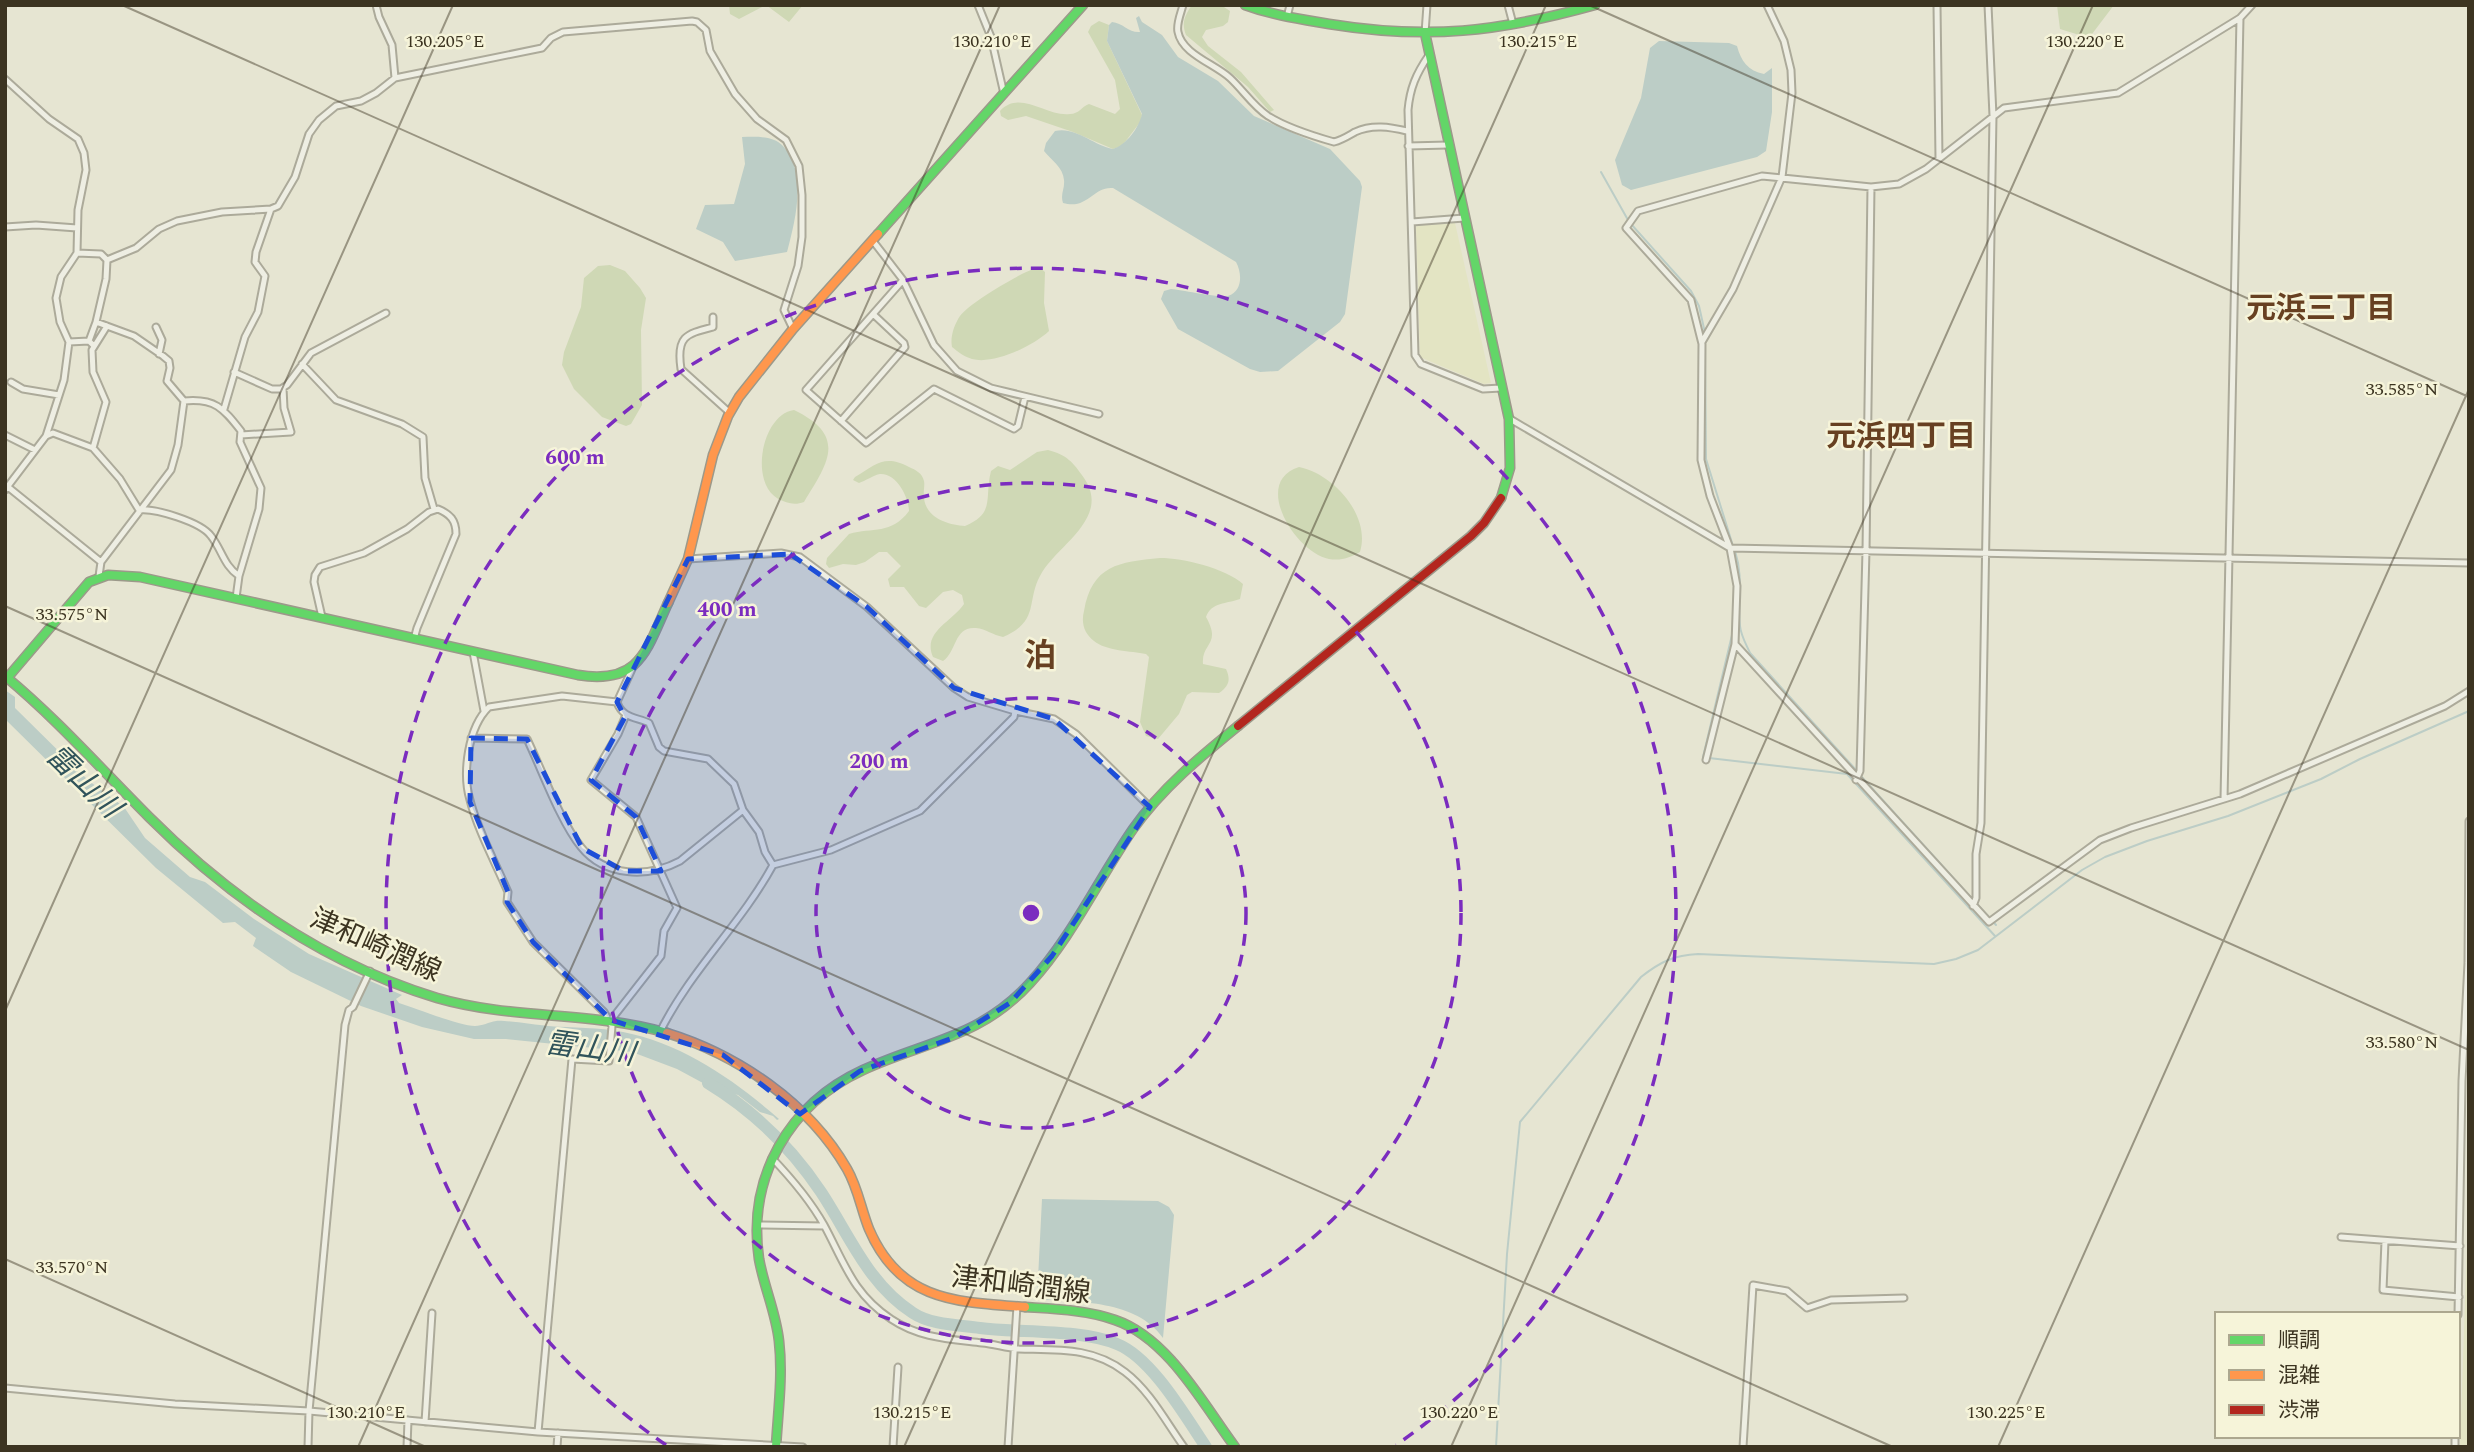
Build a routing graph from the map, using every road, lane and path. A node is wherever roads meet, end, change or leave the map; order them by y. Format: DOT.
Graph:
graph roads {
  1 [pos="376,5"];
  2 [pos="978,5"];
  3 [pos="1083,5"];
  4 [pos="1183,5"];
  5 [pos="1245,5"];
  6 [pos="1290,5"];
  7 [pos="1427,5"];
  8 [pos="1508,5"];
  9 [pos="1595,5"];
  10 [pos="1767,5"];
  11 [pos="1937,5"];
  12 [pos="1988,5"];
  13 [pos="2252,5"];
  14 [pos="1287,17"];
  15 [pos="2239,18"];
  16 [pos="1513,24"];
  17 [pos="1425,33"];
  18 [pos="1429,55"];
  19 [pos="395,78"];
  20 [pos="5,79"];
  21 [pos="1004,94"];
  22 [pos="1993,116"];
  23 [pos="1408,131"];
  24 [pos="1448,145"];
  25 [pos="1408,146"];
  26 [pos="1939,159"];
  27 [pos="1782,177"];
  28 [pos="1871,187"];
  29 [pos="271,209"];
  30 [pos="1464,218"];
  31 [pos="1412,222"];
  32 [pos="5,227"];
  33 [pos="77,228"];
  34 [pos="873,241"];
  35 [pos="78,253"];
  36 [pos="107,260"];
  37 [pos="903,280"];
  38 [pos="386,313"];
  39 [pos="873,314"];
  40 [pos="713,317"];
  41 [pos="96,322"];
  42 [pos="107,326"];
  43 [pos="156,327"];
  44 [pos="793,329"];
  45 [pos="69,342"];
  46 [pos="91,343"];
  47 [pos="1702,344"];
  48 [pos="159,354"];
  49 [pos="302,364"];
  50 [pos="234,372"];
  51 [pos="10,383"];
  52 [pos="283,388"];
  53 [pos="1501,388"];
  54 [pos="59,395"];
  55 [pos="1025,397"];
  56 [pos="184,401"];
  57 [pos="224,408"];
  58 [pos="730,412"];
  59 [pos="1099,414"];
  60 [pos="1508,418"];
  61 [pos="841,421"];
  62 [pos="5,435"];
  63 [pos="241,435"];
  64 [pos="46,436"];
  65 [pos="93,448"];
  66 [pos="35,450"];
  67 [pos="7,489"];
  68 [pos="434,509"];
  69 [pos="139,510"];
  70 [pos="1733,548"];
  71 [pos="1866,551"];
  72 [pos="1986,554"];
  73 [pos="2228,558"];
  74 [pos="688,559"];
  75 [pos="101,562"];
  76 [pos="2469,563"];
  77 [pos="99,576"];
  78 [pos="239,576"];
  79 [pos="236,598"];
  80 [pos="322,618"];
  81 [pos="414,639"];
  82 [pos="1735,644"];
  83 [pos="473,652"];
  84 [pos="633,666"];
  85 [pos="6,677"];
  86 [pos="2469,691"];
  87 [pos="617,702"];
  88 [pos="1016,711"];
  89 [pos="484,712"];
  90 [pos="625,715"];
  91 [pos="471,738"];
  92 [pos="1706,757"];
  93 [pos="1856,780"];
  94 [pos="2224,799"];
  95 [pos="1150,807"];
  96 [pos="743,810"];
  97 [pos="2469,821"];
  98 [pos="773,865"];
  99 [pos="660,870"];
  100 [pos="1940,879"];
  101 [pos="1948,880"];
  102 [pos="1973,906"];
  103 [pos="369,973"];
  104 [pos="611,1023"];
  105 [pos="660,1032"];
  106 [pos="800,1114"];
  107 [pos="774,1155"];
  108 [pos="758,1225"];
  109 [pos="824,1226"];
  110 [pos="2341,1237"];
  111 [pos="2385,1241"];
  112 [pos="2460,1246"];
  113 [pos="2459,1297"];
  114 [pos="1904,1298"];
  115 [pos="1017,1306"];
  116 [pos="2458,1312"];
  117 [pos="432,1313"];
  118 [pos="1014,1348"];
  119 [pos="898,1367"];
  120 [pos="5,1388"];
  121 [pos="309,1411"];
  122 [pos="408,1420"];
  123 [pos="425,1422"];
  124 [pos="538,1432"];
  125 [pos="558,1433"];
  126 [pos="776,1446"];
  127 [pos="308,1447"];
  128 [pos="407,1447"];
  129 [pos="557,1447"];
  130 [pos="803,1447"];
  131 [pos="893,1447"];
  132 [pos="1008,1447"];
  133 [pos="1184,1447"];
  134 [pos="1235,1447"];
  135 [pos="1742,1447"];
  1 -- 19 [label="street"];
  2 -- 21 [label="street"];
  3 -- 21 [label="street"];
  4 -- 23 [label="street"];
  5 -- 14 [label="street"];
  6 -- 14 [label="street"];
  7 -- 17 [label="street"];
  8 -- 16 [label="street"];
  9 -- 16 [label="street"];
  10 -- 27 [label="street"];
  11 -- 26 [label="street"];
  12 -- 22 [label="street"];
  13 -- 15 [label="street"];
  14 -- 17 [label="street"];
  15 -- 22 [label="street"];
  15 -- 73 [label="street"];
  16 -- 17 [label="street"];
  17 -- 18 [label="street"];
  18 -- 23 [label="street"];
  18 -- 24 [label="street"];
  19 -- 29 [label="street"];
  19 -- 44 [label="street"];
  20 -- 33 [label="street"];
  21 -- 34 [label="street"];
  22 -- 26 [label="street"];
  22 -- 72 [label="street"];
  23 -- 25 [label="street"];
  24 -- 25 [label="street"];
  24 -- 30 [label="street"];
  25 -- 31 [label="street"];
  26 -- 28 [label="street"];
  27 -- 28 [label="street"];
  27 -- 47 [label="street"];
  27 -- 47 [label="street"];
  28 -- 71 [label="street"];
  29 -- 36 [label="street"];
  29 -- 50 [label="street"];
  30 -- 31 [label="street"];
  30 -- 53 [label="street"];
  31 -- 53 [label="street"];
  32 -- 33 [label="street"];
  33 -- 35 [label="street"];
  34 -- 37 [label="street"];
  34 -- 44 [label="street"];
  35 -- 36 [label="street"];
  35 -- 45 [label="street"];
  36 -- 41 [label="street"];
  37 -- 39 [label="street"];
  37 -- 55 [label="street"];
  38 -- 49 [label="street"];
  39 -- 61 [label="street"];
  39 -- 61 [label="street"];
  40 -- 58 [label="street"];
  41 -- 42 [label="street"];
  41 -- 46 [label="street"];
  42 -- 46 [label="street"];
  42 -- 48 [label="street"];
  43 -- 48 [label="street"];
  44 -- 58 [label="street"];
  45 -- 46 [label="street"];
  45 -- 54 [label="street"];
  46 -- 65 [label="street"];
  47 -- 70 [label="street"];
  48 -- 56 [label="street"];
  49 -- 52 [label="street"];
  49 -- 68 [label="street"];
  50 -- 52 [label="street"];
  50 -- 57 [label="street"];
  51 -- 54 [label="street"];
  52 -- 63 [label="street"];
  53 -- 60 [label="street"];
  54 -- 64 [label="street"];
  55 -- 59 [label="street"];
  55 -- 61 [label="street"];
  56 -- 57 [label="street"];
  56 -- 69 [label="street"];
  57 -- 63 [label="street"];
  58 -- 74 [label="street"];
  60 -- 70 [label="street"];
  60 -- 95 [label="street"];
  62 -- 66 [label="street"];
  63 -- 78 [label="street"];
  64 -- 65 [label="street"];
  64 -- 66 [label="street"];
  65 -- 69 [label="street"];
  66 -- 67 [label="street"];
  67 -- 75 [label="street"];
  68 -- 80 [label="street"];
  68 -- 81 [label="street"];
  69 -- 75 [label="street"];
  69 -- 78 [label="street"];
  70 -- 71 [label="street"];
  70 -- 82 [label="street"];
  71 -- 72 [label="street"];
  71 -- 93 [label="street"];
  72 -- 73 [label="street"];
  72 -- 102 [label="street"];
  73 -- 76 [label="street"];
  73 -- 94 [label="street"];
  74 -- 84 [label="street"];
  74 -- 88 [label="street"];
  75 -- 77 [label="street"];
  77 -- 79 [label="street"];
  77 -- 85 [label="street"];
  78 -- 79 [label="street"];
  79 -- 80 [label="street"];
  80 -- 81 [label="street"];
  81 -- 83 [label="street"];
  82 -- 92 [label="street"];
  82 -- 93 [label="street"];
  83 -- 84 [label="street"];
  83 -- 89 [label="street"];
  84 -- 87 [label="street"];
  85 -- 103 [label="street, 津和崎潤線"];
  86 -- 94 [label="street"];
  87 -- 89 [label="street"];
  87 -- 90 [label="street"];
  88 -- 95 [label="street"];
  88 -- 98 [label="street"];
  89 -- 91 [label="street"];
  90 -- 96 [label="street"];
  90 -- 99 [label="street"];
  91 -- 99 [label="street"];
  91 -- 104 [label="street"];
  93 -- 101 [label="street"];
  94 -- 102 [label="street"];
  95 -- 106 [label="street"];
  96 -- 98 [label="street"];
  96 -- 99 [label="street"];
  97 -- 112 [label="street"];
  98 -- 105 [label="street"];
  99 -- 104 [label="street"];
  100 -- 101 [label="street"];
  101 -- 102 [label="street"];
  103 -- 104 [label="street, 津和崎潤線"];
  103 -- 121 [label="street"];
  104 -- 105 [label="street, 津和崎潤線"];
  104 -- 124 [label="street"];
  105 -- 106 [label="street, 津和崎潤線"];
  106 -- 107 [label="street"];
  106 -- 115 [label="street, 津和崎潤線"];
  107 -- 108 [label="street"];
  107 -- 109 [label="street"];
  108 -- 109 [label="street"];
  108 -- 126 [label="street"];
  109 -- 118 [label="street"];
  110 -- 111 [label="street"];
  111 -- 112 [label="street"];
  111 -- 113 [label="street"];
  112 -- 113 [label="street"];
  113 -- 116 [label="street"];
  114 -- 135 [label="street"];
  115 -- 118 [label="street"];
  115 -- 134 [label="street, 津和崎潤線"];
  117 -- 123 [label="street"];
  118 -- 132 [label="street"];
  118 -- 133 [label="street"];
  119 -- 131 [label="street"];
  120 -- 121 [label="street"];
  121 -- 122 [label="street"];
  121 -- 127 [label="street"];
  122 -- 123 [label="street"];
  122 -- 128 [label="street"];
  123 -- 124 [label="street"];
  124 -- 125 [label="street"];
  125 -- 126 [label="street"];
  125 -- 129 [label="street"];
  126 -- 130 [label="street"];
}
